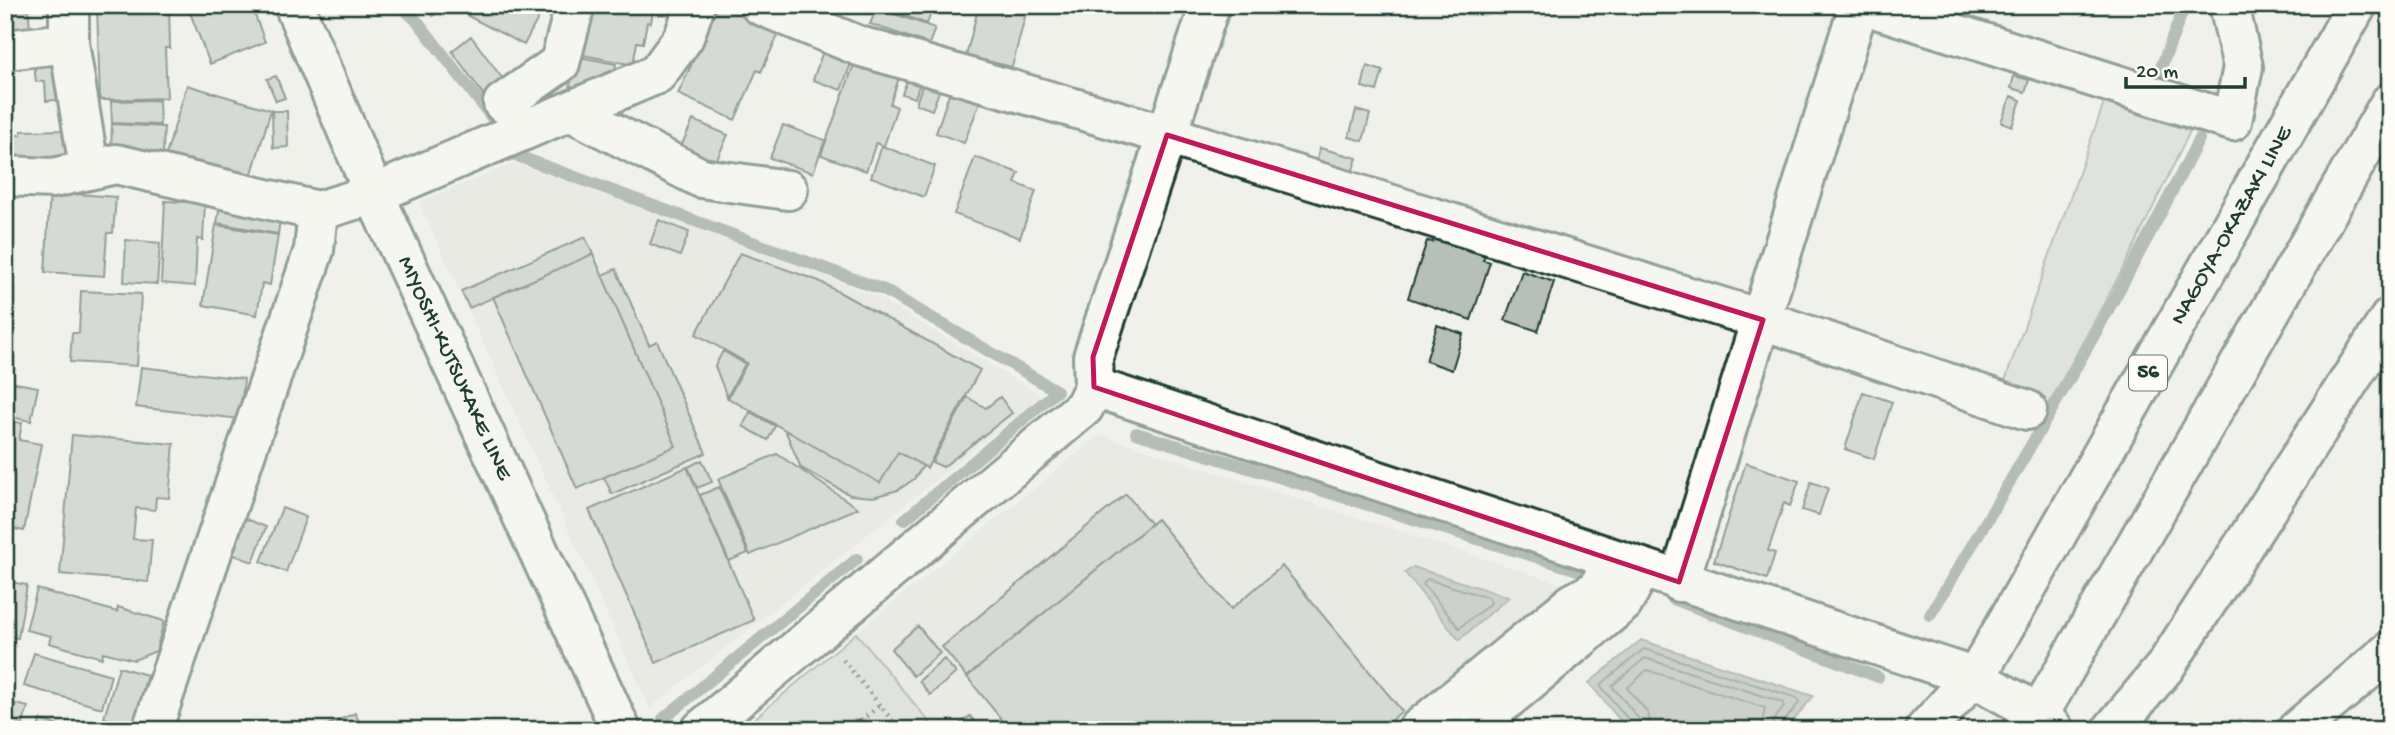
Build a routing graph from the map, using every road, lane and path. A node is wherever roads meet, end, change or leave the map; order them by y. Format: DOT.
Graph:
graph roads {
  1 [pos="69,5"];
  2 [pos="294,5"];
  3 [pos="575,5"];
  4 [pos="695,5"];
  5 [pos="760,5"];
  6 [pos="1210,5"];
  7 [pos="1861,5"];
  8 [pos="2229,5"];
  9 [pos="2357,5"];
  10 [pos="69,43"];
  11 [pos="5,50"];
  12 [pos="503,103"];
  13 [pos="2390,103"];
  14 [pos="570,111"];
  15 [pos="1167,135"];
  16 [pos="89,168"];
  17 [pos="5,176"];
  18 [pos="788,190"];
  19 [pos="374,194"];
  20 [pos="318,211"];
  21 [pos="2390,318"];
  22 [pos="1763,320"];
  23 [pos="1094,387"];
  24 [pos="2026,410"];
  25 [pos="1625,564"];
  26 [pos="1679,582"];
  27 [pos="818,631"];
  28 [pos="2390,651"];
  29 [pos="1973,677"];
  30 [pos="880,705"];
  31 [pos="2038,724"];
  32 [pos="152,730"];
  33 [pos="621,730"];
  34 [pos="701,730"];
  35 [pos="850,730"];
  36 [pos="900,730"];
  37 [pos="1417,730"];
  38 [pos="1470,730"];
  39 [pos="1924,730"];
  40 [pos="2112,730"];
  41 [pos="2297,730"];
  1 -- 10 [label="street"];
  2 -- 19 [label="street, MIYOSHI-KUTSUKAKE LINE"];
  3 -- 12 [label="street"];
  4 -- 14 [label="street"];
  5 -- 15 [label="street"];
  6 -- 15 [label="street"];
  7 -- 8 [label="street"];
  7 -- 22 [label="street"];
  9 -- 29 [label="street, NAGOYA-OKAZAKI LINE / 56"];
  10 -- 11 [label="street"];
  10 -- 16 [label="street"];
  13 -- 31 [label="street"];
  14 -- 18 [label="street"];
  14 -- 19 [label="street"];
  15 -- 22 [label="street"];
  15 -- 23 [label="street"];
  16 -- 17 [label="street"];
  16 -- 20 [label="street"];
  19 -- 20 [label="street"];
  19 -- 33 [label="street, MIYOSHI-KUTSUKAKE LINE"];
  20 -- 32 [label="street"];
  21 -- 40 [label="street"];
  22 -- 24 [label="street"];
  22 -- 26 [label="street"];
  23 -- 25 [label="street"];
  23 -- 27 [label="street"];
  25 -- 26 [label="street"];
  25 -- 37 [label="street"];
  25 -- 38 [label="street"];
  26 -- 29 [label="street"];
  27 -- 30 [label="path"];
  27 -- 34 [label="street"];
  28 -- 41 [label="street"];
  29 -- 31 [label="street"];
  29 -- 39 [label="street, NAGOYA-OKAZAKI LINE / 56"];
  30 -- 35 [label="path"];
  30 -- 36 [label="path"];
}
